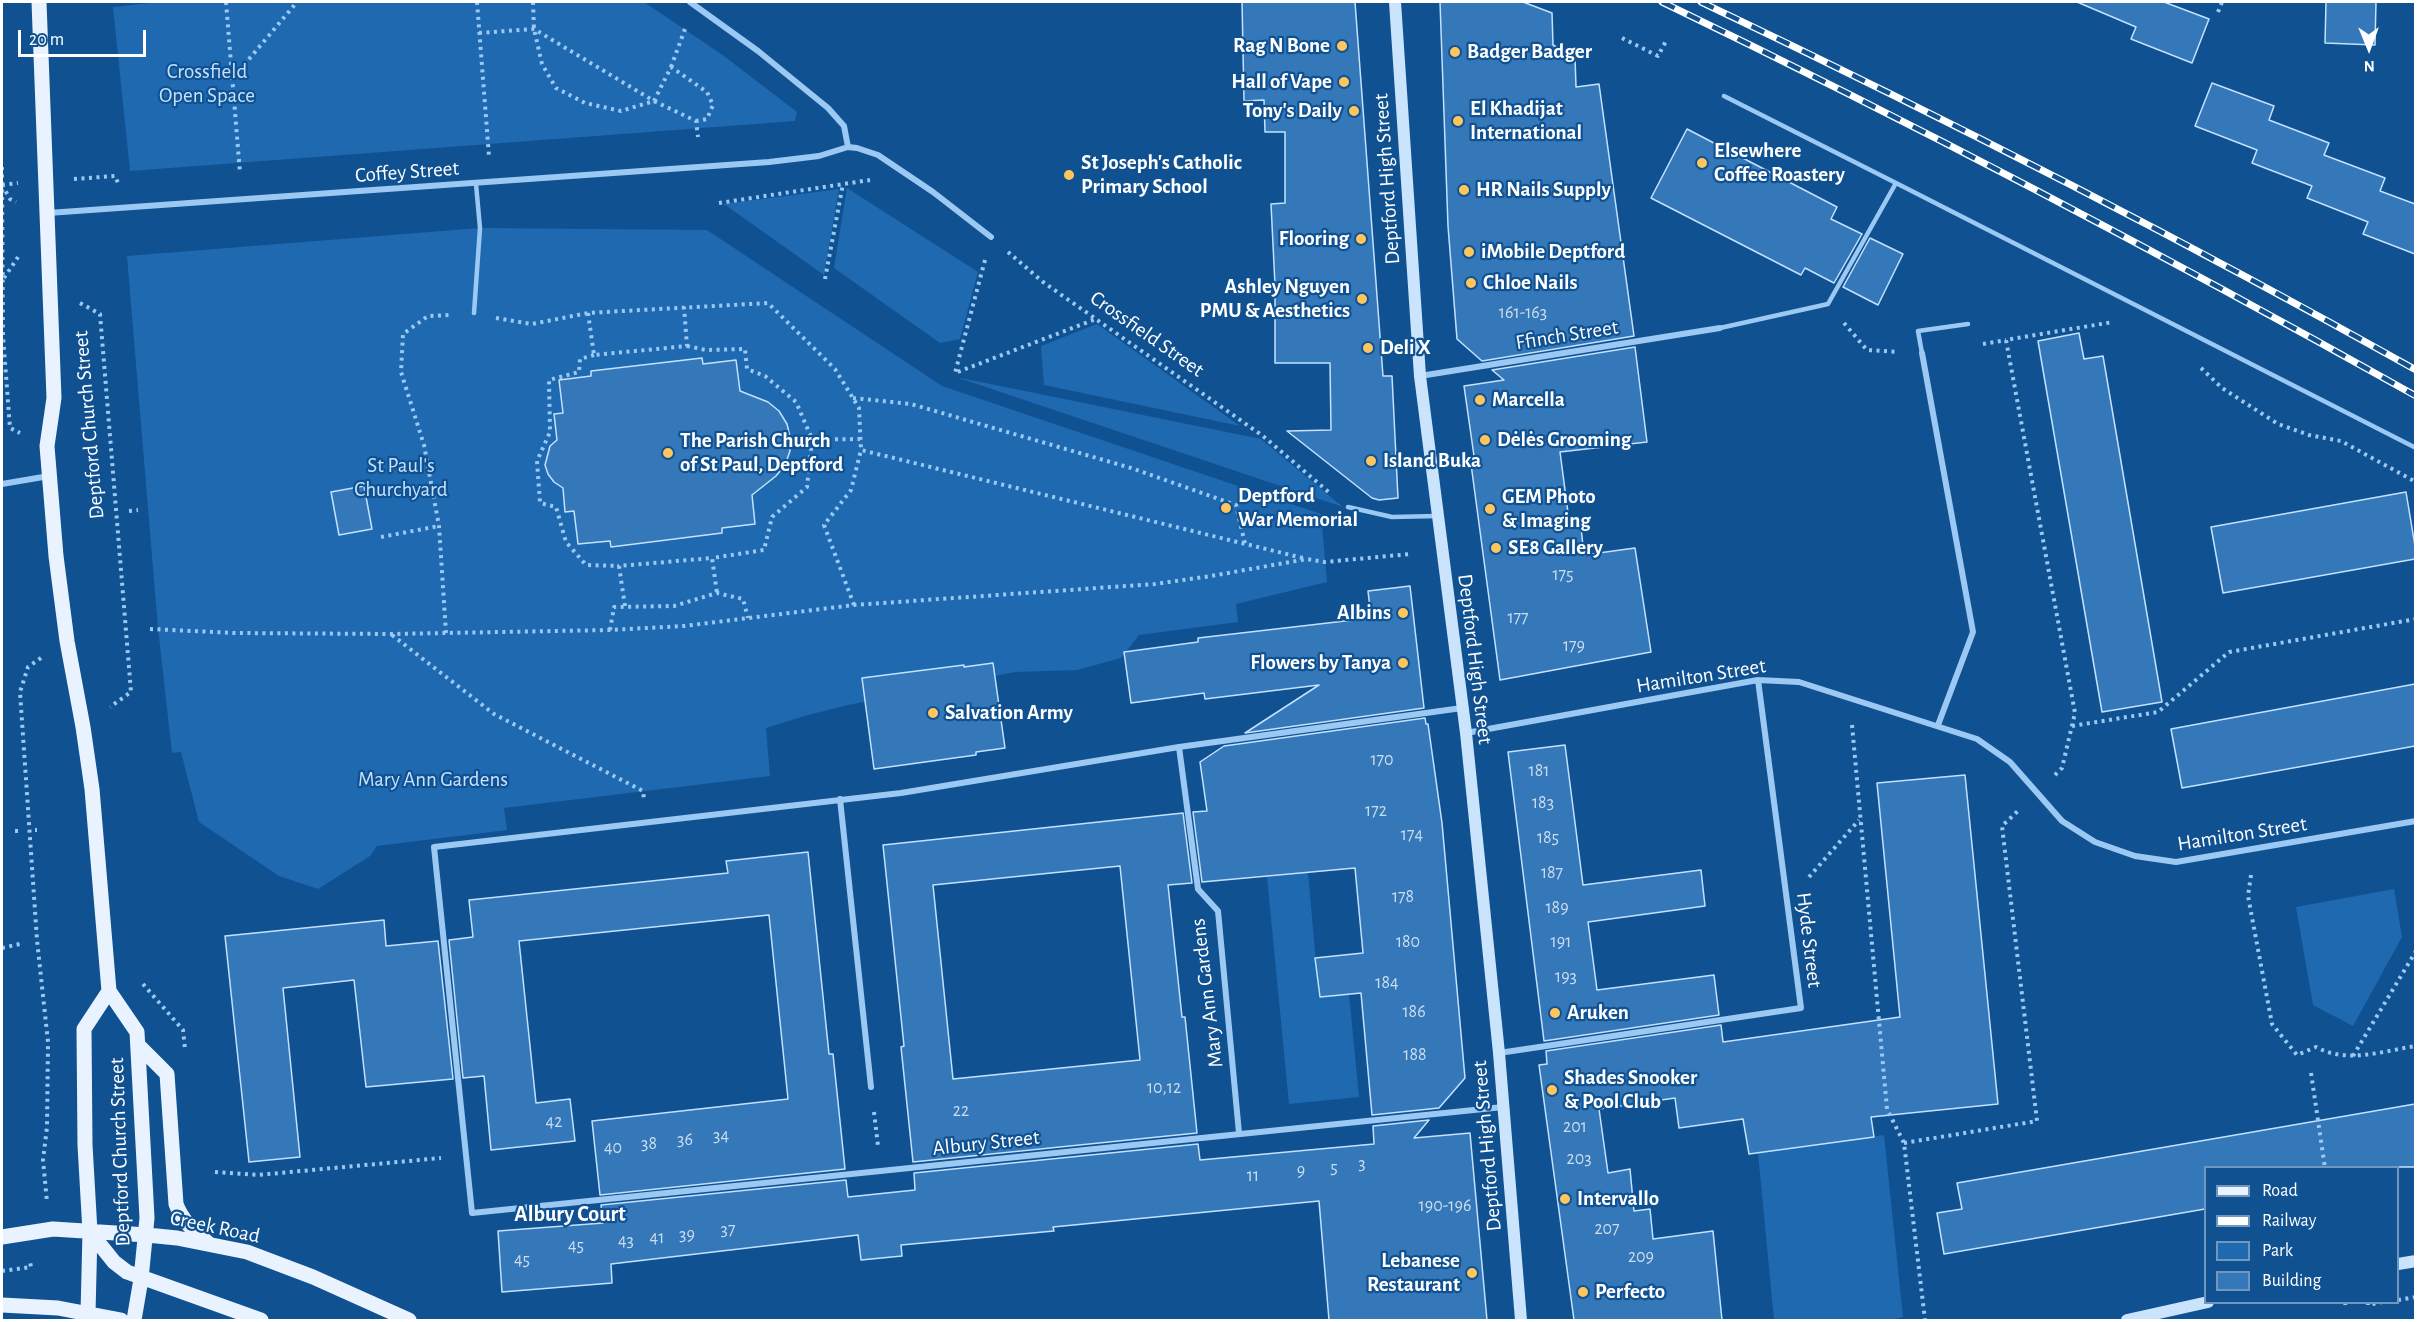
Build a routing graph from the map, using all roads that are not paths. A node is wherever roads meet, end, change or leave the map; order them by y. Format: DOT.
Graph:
graph roads {
  1 [pos="39,2"];
  2 [pos="690,2"];
  3 [pos="1395,2"];
  4 [pos="1724,96"];
  5 [pos="848,147"];
  6 [pos="1896,183"];
  7 [pos="476,184"];
  8 [pos="47,213"];
  9 [pos="991,237"];
  10 [pos="474,313"];
  11 [pos="1968,324"];
  12 [pos="1720,328"];
  13 [pos="1922,353"];
  14 [pos="1420,376"];
  15 [pos="2415,448"];
  16 [pos="49,476"];
  17 [pos="2,484"];
  18 [pos="1348,507"];
  19 [pos="1438,516"];
  20 [pos="1758,680"];
  21 [pos="1462,708"];
  22 [pos="1938,725"];
  23 [pos="1466,733"];
  24 [pos="1179,747"];
  25 [pos="840,800"];
  26 [pos="2415,821"];
  27 [pos="109,991"];
  28 [pos="138,1045"];
  29 [pos="1499,1053"];
  30 [pos="871,1088"];
  31 [pos="1503,1107"];
  32 [pos="1239,1133"];
  33 [pos="90,1232"];
  34 [pos="147,1235"];
  35 [pos="2,1237"];
  36 [pos="211,1245"];
  37 [pos="2415,1261"];
  38 [pos="2399,1264"];
  39 [pos="141,1279"];
  40 [pos="2204,1303"];
  41 [pos="2,1305"];
  42 [pos="88,1313"];
  43 [pos="121,1320"];
  44 [pos="134,1320"];
  45 [pos="261,1320"];
  46 [pos="409,1320"];
  47 [pos="1521,1320"];
  48 [pos="2127,1320"];
  1 -- 8 [label="main road"];
  2 -- 5 [label="street"];
  3 -- 14 [label="street, Deptford High Street"];
  4 -- 6 [label="lane"];
  5 -- 7 [label="street, Coffey Street"];
  5 -- 9 [label="street"];
  6 -- 12 [label="lane"];
  6 -- 15 [label="lane"];
  7 -- 8 [label="street, Coffey Street"];
  7 -- 10 [label="lane"];
  8 -- 16 [label="main road, Deptford Church Street"];
  11 -- 13 [label="lane"];
  12 -- 14 [label="street, Ffinch Street"];
  13 -- 22 [label="street"];
  14 -- 19 [label="street, Deptford High Street"];
  16 -- 17 [label="street"];
  16 -- 27 [label="main road, Deptford Church Street"];
  18 -- 19 [label="lane"];
  19 -- 21 [label="street, Deptford High Street"];
  20 -- 22 [label="street, Hamilton Street"];
  20 -- 23 [label="street, Hamilton Street"];
  20 -- 29 [label="street, Hyde Street"];
  21 -- 23 [label="street, Deptford High Street"];
  21 -- 24 [label="street"];
  22 -- 26 [label="street, Hamilton Street"];
  23 -- 29 [label="street, Deptford High Street"];
  24 -- 25 [label="street"];
  24 -- 32 [label="street, Mary Ann Gardens"];
  25 -- 30 [label="street"];
  25 -- 32 [label="street, Albury Street"];
  27 -- 28 [label="main road, Deptford Church Street"];
  27 -- 33 [label="main road, Deptford Church Street"];
  28 -- 34 [label="main road, Deptford Church Street"];
  28 -- 36 [label="main road"];
  29 -- 31 [label="street, Deptford High Street"];
  31 -- 32 [label="street, Albury Street"];
  31 -- 47 [label="street, Deptford High Street"];
  33 -- 34 [label="main road, Creek Road"];
  33 -- 35 [label="main road, Creek Road"];
  33 -- 39 [label="main road"];
  33 -- 42 [label="main road, Deptford Church Street"];
  34 -- 36 [label="main road, Creek Road"];
  34 -- 39 [label="main road, Deptford Church Street"];
  36 -- 46 [label="main road, Creek Road"];
  37 -- 38 [label="street"];
  39 -- 44 [label="main road, Deptford Church Street"];
  39 -- 45 [label="main road"];
  40 -- 48 [label="street"];
  41 -- 42 [label="main road"];
  42 -- 43 [label="main road"];
}
